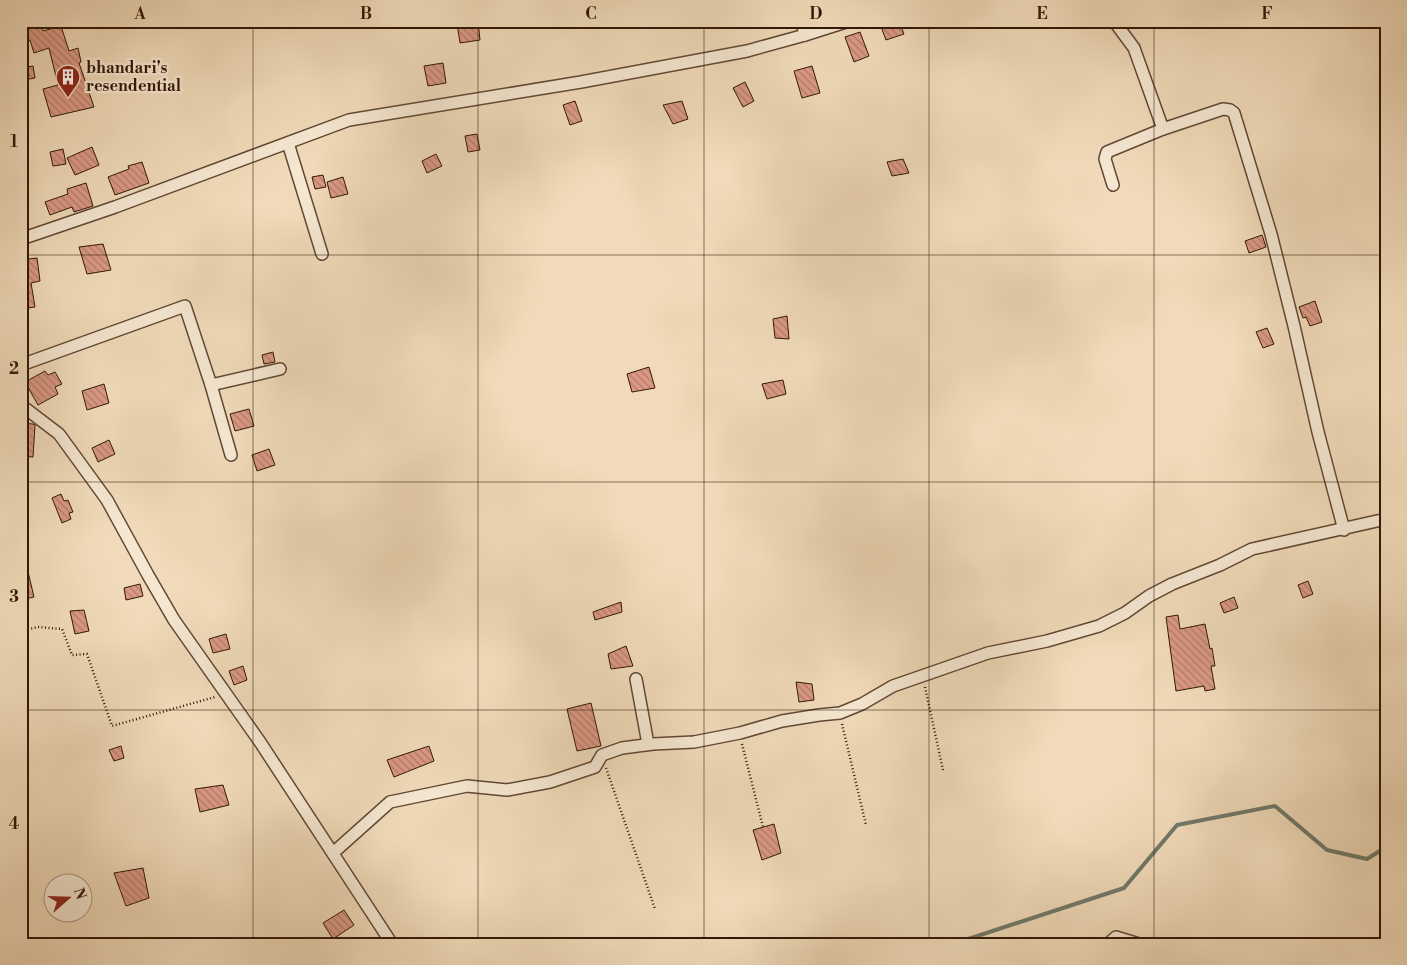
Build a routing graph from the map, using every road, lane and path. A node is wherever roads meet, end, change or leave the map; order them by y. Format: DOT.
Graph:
graph roads {
  1 [pos="802,21"];
  2 [pos="849,21"];
  3 [pos="1114,21"];
  4 [pos="806,36"];
  5 [pos="1163,129"];
  6 [pos="288,143"];
  7 [pos="1113,185"];
  8 [pos="21,239"];
  9 [pos="322,254"];
  10 [pos="21,365"];
  11 [pos="280,369"];
  12 [pos="211,386"];
  13 [pos="21,404"];
  14 [pos="231,455"];
  15 [pos="1386,520"];
  16 [pos="1344,530"];
  17 [pos="21,631"];
  18 [pos="923,676"];
  19 [pos="636,679"];
  20 [pos="226,694"];
  21 [pos="840,713"];
  22 [pos="740,733"];
  23 [pos="648,744"];
  24 [pos="602,755"];
  25 [pos="943,770"];
  26 [pos="866,825"];
  27 [pos="763,827"];
  28 [pos="333,853"];
  29 [pos="655,909"];
  30 [pos="392,944"];
  31 [pos="1108,944"];
  32 [pos="1140,944"];
  1 -- 4 [label="street"];
  2 -- 4 [label="street"];
  3 -- 5 [label="street"];
  4 -- 6 [label="street"];
  5 -- 7 [label="street"];
  5 -- 16 [label="street"];
  6 -- 8 [label="street"];
  6 -- 9 [label="street"];
  10 -- 12 [label="street"];
  11 -- 12 [label="street"];
  12 -- 14 [label="street"];
  13 -- 20 [label="street"];
  15 -- 16 [label="street"];
  16 -- 18 [label="street"];
  17 -- 20 [label="path"];
  18 -- 21 [label="street"];
  18 -- 25 [label="path"];
  19 -- 23 [label="street"];
  20 -- 28 [label="street"];
  21 -- 22 [label="street"];
  21 -- 26 [label="path"];
  22 -- 23 [label="street"];
  22 -- 27 [label="path"];
  23 -- 24 [label="street"];
  24 -- 28 [label="street"];
  24 -- 29 [label="path"];
  28 -- 30 [label="street"];
  31 -- 32 [label="street"];
}
